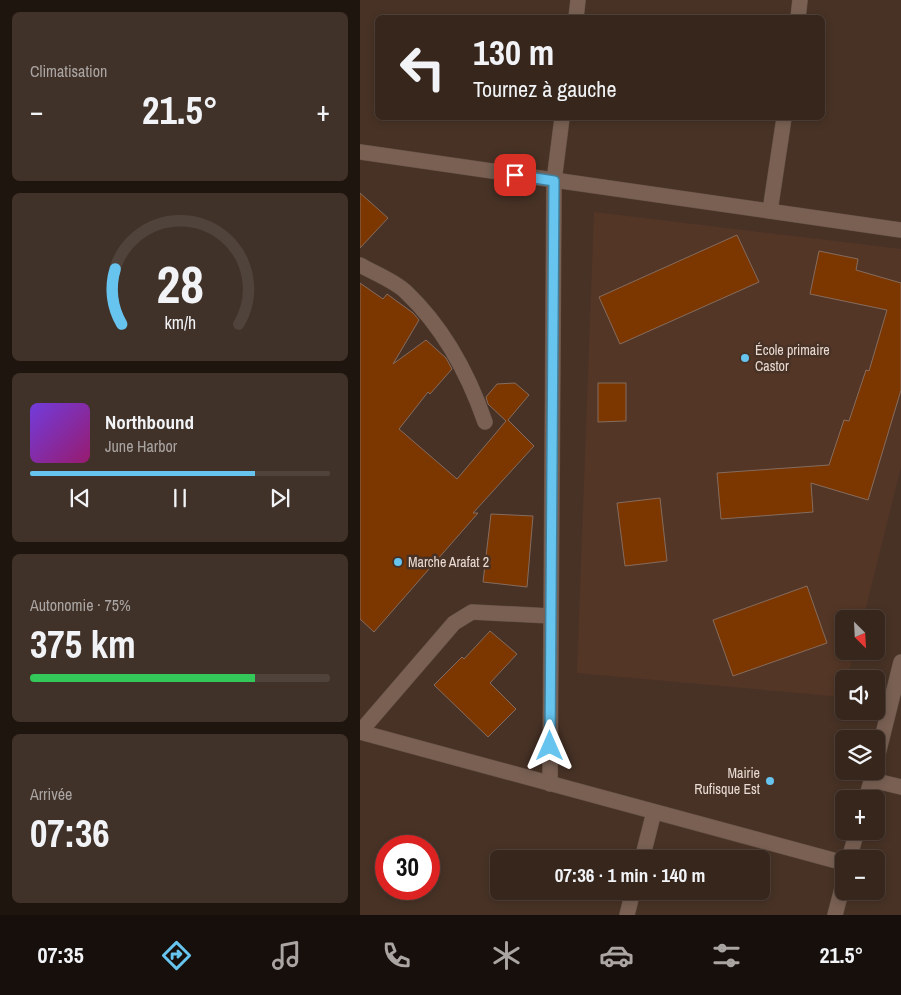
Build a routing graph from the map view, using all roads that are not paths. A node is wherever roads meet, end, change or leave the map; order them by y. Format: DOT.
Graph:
graph roads {
  1 [pos="578,0"];
  2 [pos="800,0"];
  3 [pos="576,15"];
  4 [pos="798,15"];
  5 [pos="562,120"];
  6 [pos="784,120"];
  7 [pos="360,152"];
  8 [pos="554,181"];
  9 [pos="770,211"];
  10 [pos="901,230"];
  11 [pos="360,265"];
  12 [pos="485,422"];
  13 [pos="551,616"];
  14 [pos="901,662"];
  15 [pos="884,730"];
  16 [pos="360,732"];
  17 [pos="885,780"];
  18 [pos="550,784"];
  19 [pos="901,787"];
  20 [pos="654,812"];
  21 [pos="644,850"];
  22 [pos="835,861"];
  23 [pos="631,900"];
  24 [pos="839,900"];
  25 [pos="627,915"];
  26 [pos="835,915"];
  1 -- 3 [label="street"];
  2 -- 4 [label="street"];
  5 -- 8 [label="street"];
  6 -- 9 [label="street"];
  7 -- 8 [label="street"];
  8 -- 9 [label="street"];
  8 -- 13 [label="street"];
  9 -- 10 [label="street"];
  11 -- 12 [label="street"];
  13 -- 16 [label="street"];
  13 -- 18 [label="street"];
  14 -- 15 [label="street"];
  16 -- 18 [label="street"];
  17 -- 19 [label="street"];
  18 -- 20 [label="street"];
  20 -- 21 [label="street"];
  20 -- 22 [label="street"];
  23 -- 25 [label="street"];
  24 -- 26 [label="street"];
}
